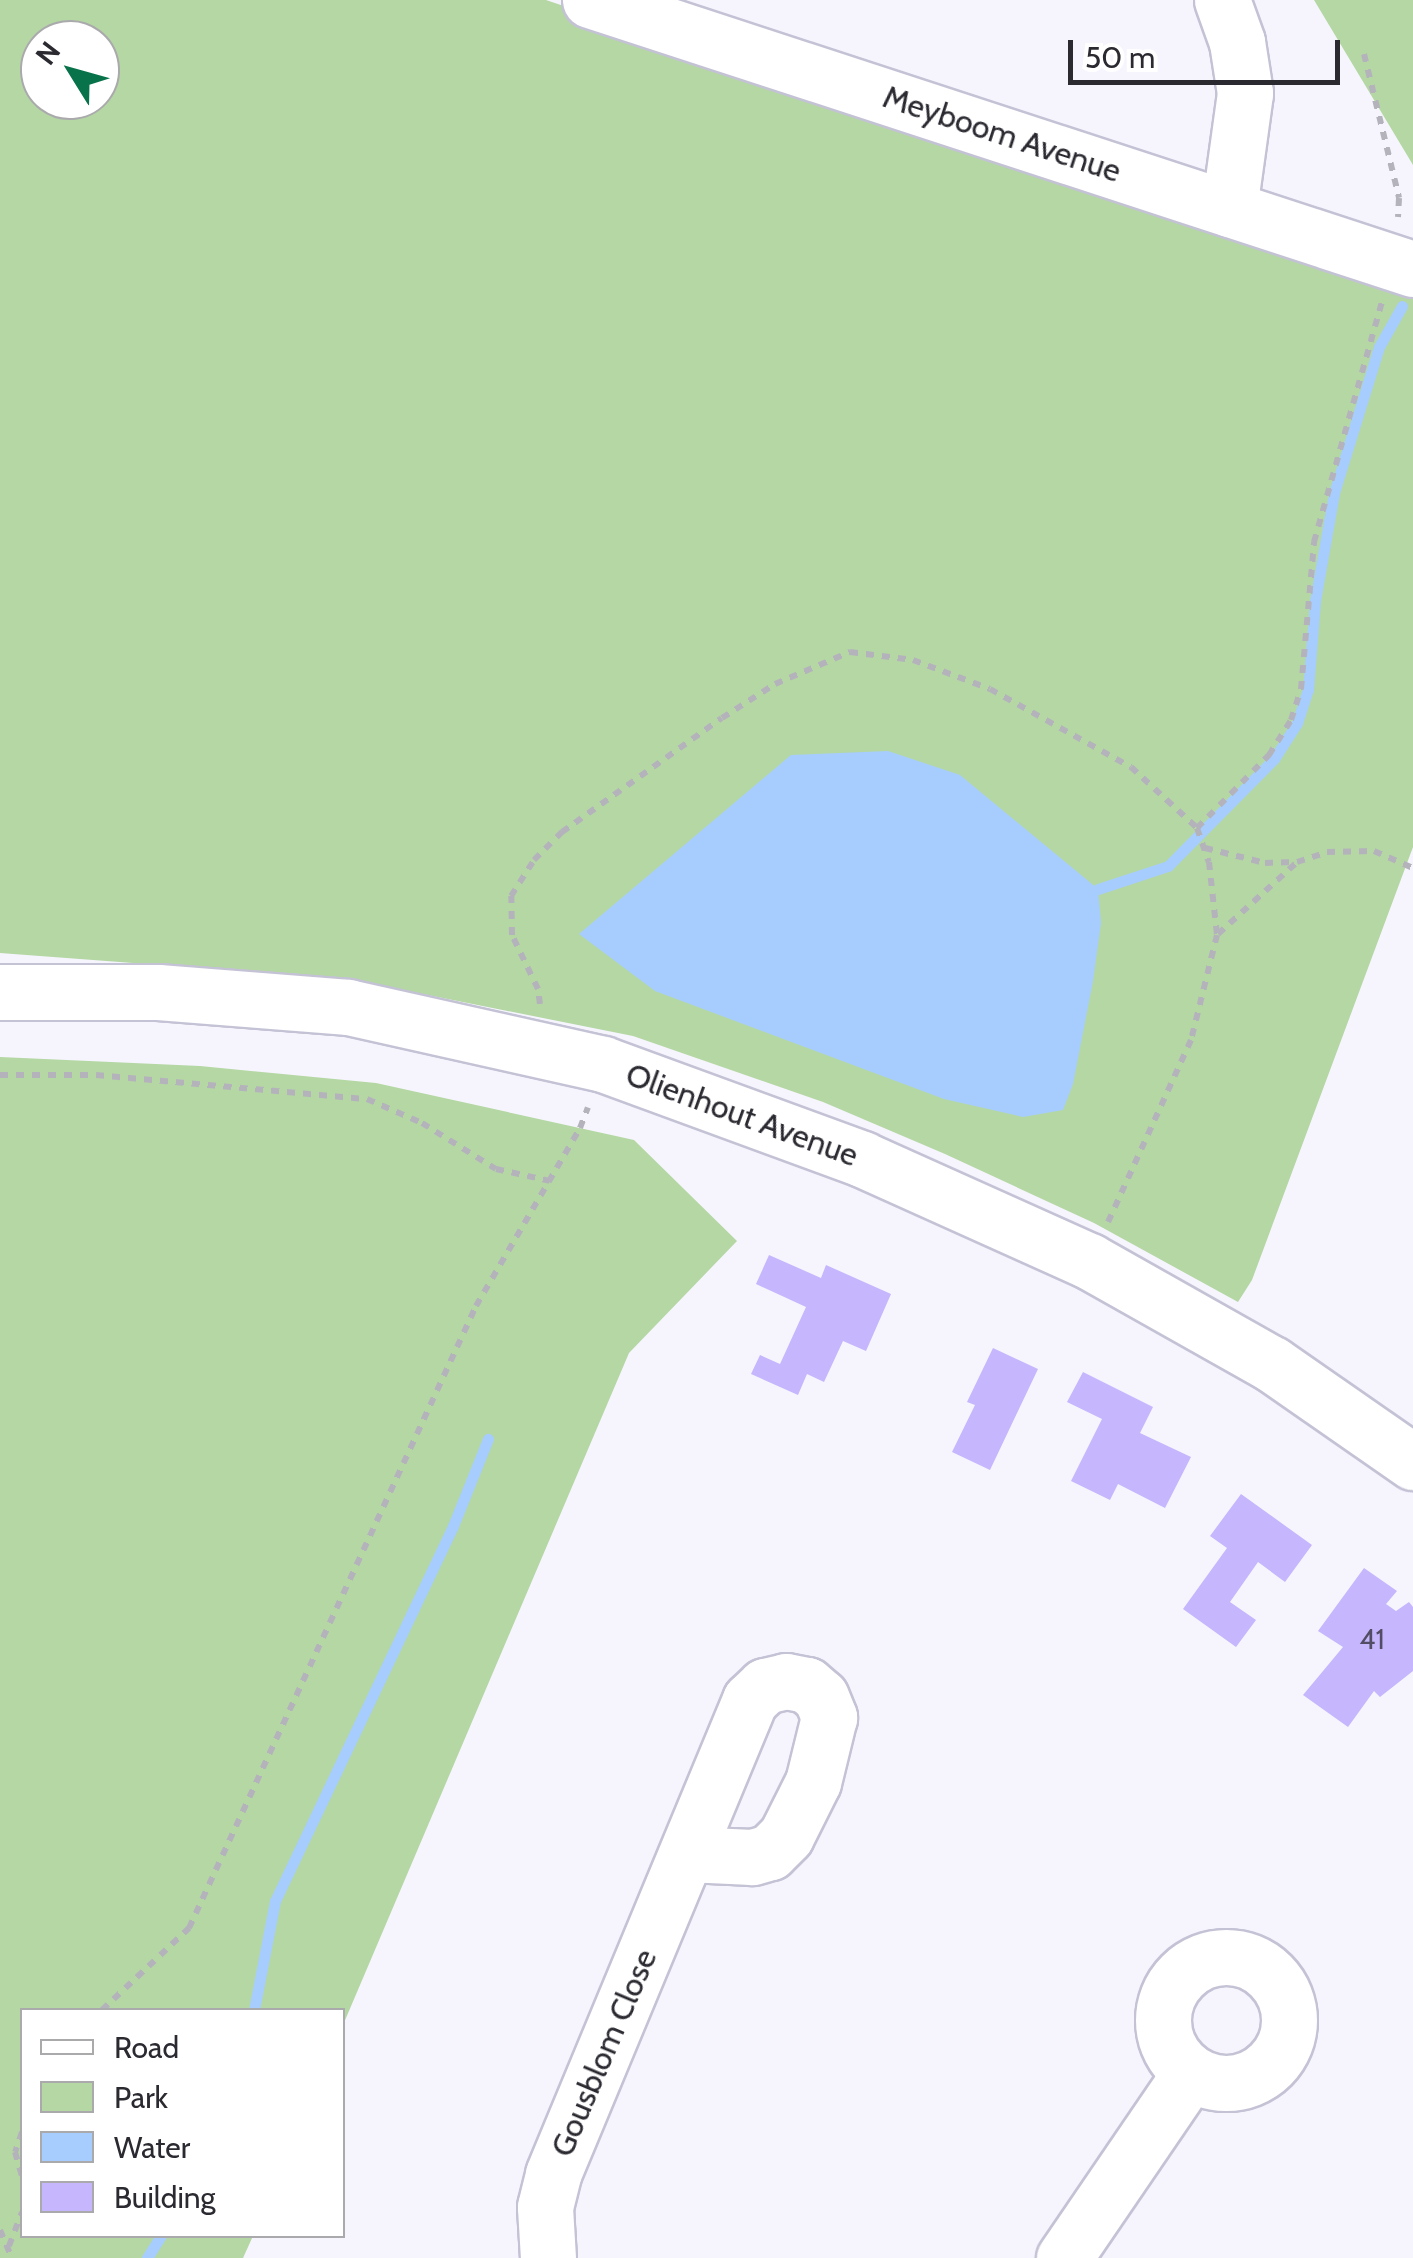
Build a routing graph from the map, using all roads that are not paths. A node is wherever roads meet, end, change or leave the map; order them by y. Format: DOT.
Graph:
graph roads {
  1 [pos="590,0"];
  2 [pos="1222,0"];
  3 [pos="1229,209"];
  4 [pos="1404,266"];
  5 [pos="0,992"];
  6 [pos="1413,1462"];
  7 [pos="687,1854"];
  8 [pos="1190,2073"];
  9 [pos="548,2258"];
  10 [pos="1064,2258"];
  1 -- 3 [label="street, Meyboom Avenue"];
  2 -- 3 [label="street"];
  3 -- 4 [label="street, Meyboom Avenue"];
  5 -- 6 [label="street, Olienhout Avenue"];
  7 -- 9 [label="street, Gousblom Close"];
  8 -- 10 [label="street"];
}
